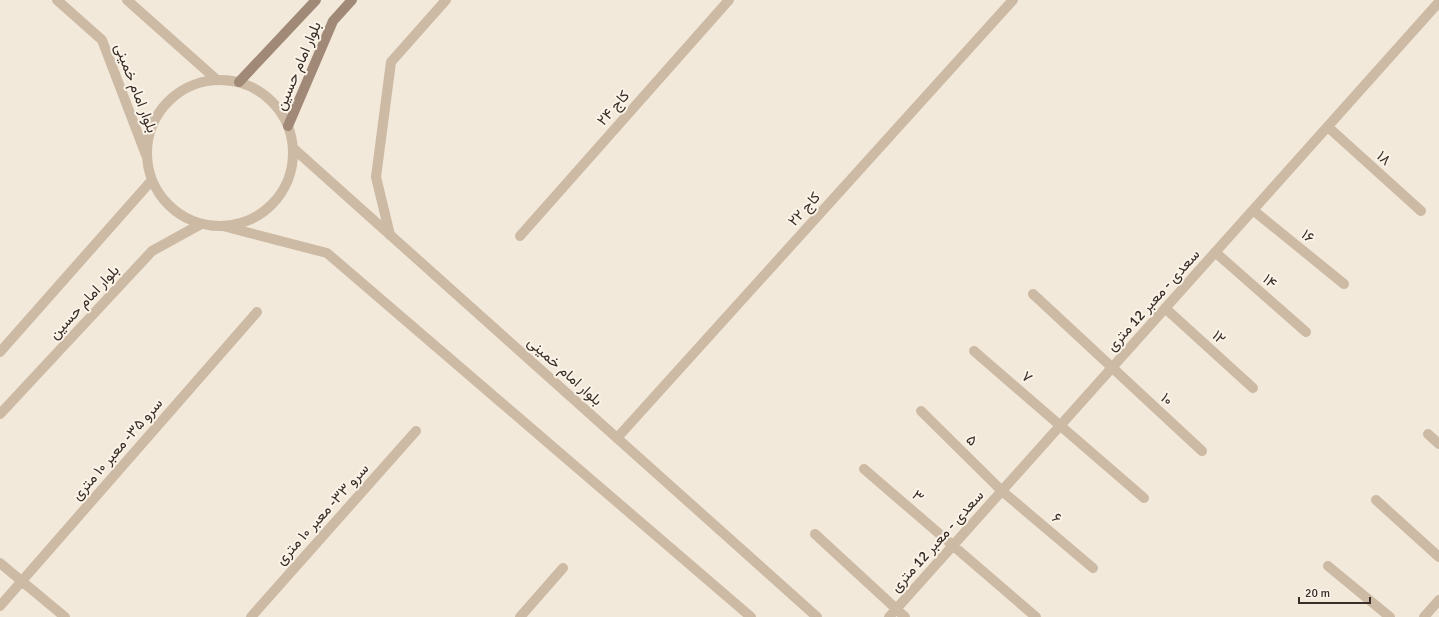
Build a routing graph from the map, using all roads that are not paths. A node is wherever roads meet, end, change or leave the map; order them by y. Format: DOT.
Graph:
graph roads {
  1 [pos="57,0"];
  2 [pos="127,0"];
  3 [pos="316,0"];
  4 [pos="352,0"];
  5 [pos="446,0"];
  6 [pos="729,0"];
  7 [pos="1013,0"];
  8 [pos="1439,2"];
  9 [pos="217,80"];
  10 [pos="240,82"];
  11 [pos="288,126"];
  12 [pos="1328,126"];
  13 [pos="293,148"];
  14 [pos="147,158"];
  15 [pos="152,180"];
  16 [pos="1253,210"];
  17 [pos="1421,211"];
  18 [pos="201,224"];
  19 [pos="223,226"];
  20 [pos="390,235"];
  21 [pos="520,236"];
  22 [pos="1215,252"];
  23 [pos="1344,284"];
  24 [pos="1033,294"];
  25 [pos="1165,308"];
  26 [pos="257,312"];
  27 [pos="1306,332"];
  28 [pos="974,350"];
  29 [pos="0,352"];
  30 [pos="1111,368"];
  31 [pos="1253,388"];
  32 [pos="921,411"];
  33 [pos="0,414"];
  34 [pos="1060,425"];
  35 [pos="416,431"];
  36 [pos="1428,434"];
  37 [pos="617,438"];
  38 [pos="1439,444"];
  39 [pos="1202,451"];
  40 [pos="864,469"];
  41 [pos="1002,491"];
  42 [pos="1144,498"];
  43 [pos="1376,500"];
  44 [pos="816,534"];
  45 [pos="953,546"];
  46 [pos="1439,557"];
  47 [pos="0,563"];
  48 [pos="1328,566"];
  49 [pos="563,568"];
  50 [pos="1093,568"];
  51 [pos="22,581"];
  52 [pos="1439,600"];
  53 [pos="0,606"];
  54 [pos="896,609"];
  55 [pos="65,617"];
  56 [pos="251,617"];
  57 [pos="520,617"];
  58 [pos="751,617"];
  59 [pos="817,617"];
  60 [pos="889,617"];
  61 [pos="905,617"];
  62 [pos="1036,617"];
  63 [pos="1390,617"];
  64 [pos="1424,617"];
  1 -- 14 [label="street, بلوار امام خمینی"];
  2 -- 9 [label="street"];
  3 -- 10 [label="main road, بلوار امام حسین"];
  4 -- 11 [label="main road, بلوار امام حسین"];
  5 -- 20 [label="street"];
  6 -- 21 [label="street, کاج ۲۴"];
  7 -- 37 [label="street, کاج ۲۲"];
  8 -- 12 [label="street, سعدی - معبر 12 متری"];
  9 -- 10 [label="street"];
  9 -- 14 [label="street"];
  10 -- 11 [label="street"];
  11 -- 13 [label="street"];
  12 -- 16 [label="street, سعدی - معبر 12 متری"];
  12 -- 17 [label="street, ۱۸"];
  13 -- 19 [label="street"];
  13 -- 20 [label="street, بلوار امام خمینی"];
  14 -- 15 [label="street"];
  15 -- 18 [label="street"];
  15 -- 29 [label="street, بلوار امام حسین"];
  16 -- 22 [label="street, سعدی - معبر 12 متری"];
  16 -- 23 [label="street, ۱۶"];
  18 -- 19 [label="street"];
  18 -- 33 [label="street, بلوار امام حسین"];
  19 -- 58 [label="street"];
  20 -- 37 [label="street, بلوار امام خمینی"];
  22 -- 25 [label="street, سعدی - معبر 12 متری"];
  22 -- 27 [label="street, ۱۴"];
  24 -- 30 [label="street, ۱۰"];
  25 -- 30 [label="street, سعدی - معبر 12 متری"];
  25 -- 31 [label="street, ۱۲"];
  26 -- 51 [label="street, سرو ۳۵- معبر ۱۰ متری"];
  28 -- 34 [label="street, ۷"];
  30 -- 34 [label="street, سعدی - معبر 12 متری"];
  30 -- 39 [label="street, ۱۰"];
  32 -- 41 [label="street, ۵"];
  34 -- 41 [label="street, سعدی - معبر 12 متری"];
  34 -- 42 [label="street, ۷"];
  35 -- 56 [label="street, سرو ۳۳- معبر ۱۰ متری"];
  36 -- 38 [label="street"];
  37 -- 59 [label="street, بلوار امام خمینی"];
  40 -- 45 [label="street, ۳"];
  41 -- 45 [label="street, سعدی - معبر 12 متری"];
  41 -- 50 [label="street, ۶"];
  43 -- 46 [label="street"];
  44 -- 54 [label="street"];
  45 -- 54 [label="street, سعدی - معبر 12 متری"];
  45 -- 62 [label="street, ۳"];
  47 -- 51 [label="street"];
  48 -- 63 [label="street"];
  49 -- 57 [label="street"];
  51 -- 53 [label="street, سرو ۳۵- معبر ۱۰ متری"];
  51 -- 55 [label="street"];
  52 -- 64 [label="street"];
  54 -- 60 [label="street, سعدی - معبر 12 متری"];
  54 -- 61 [label="street"];
}
